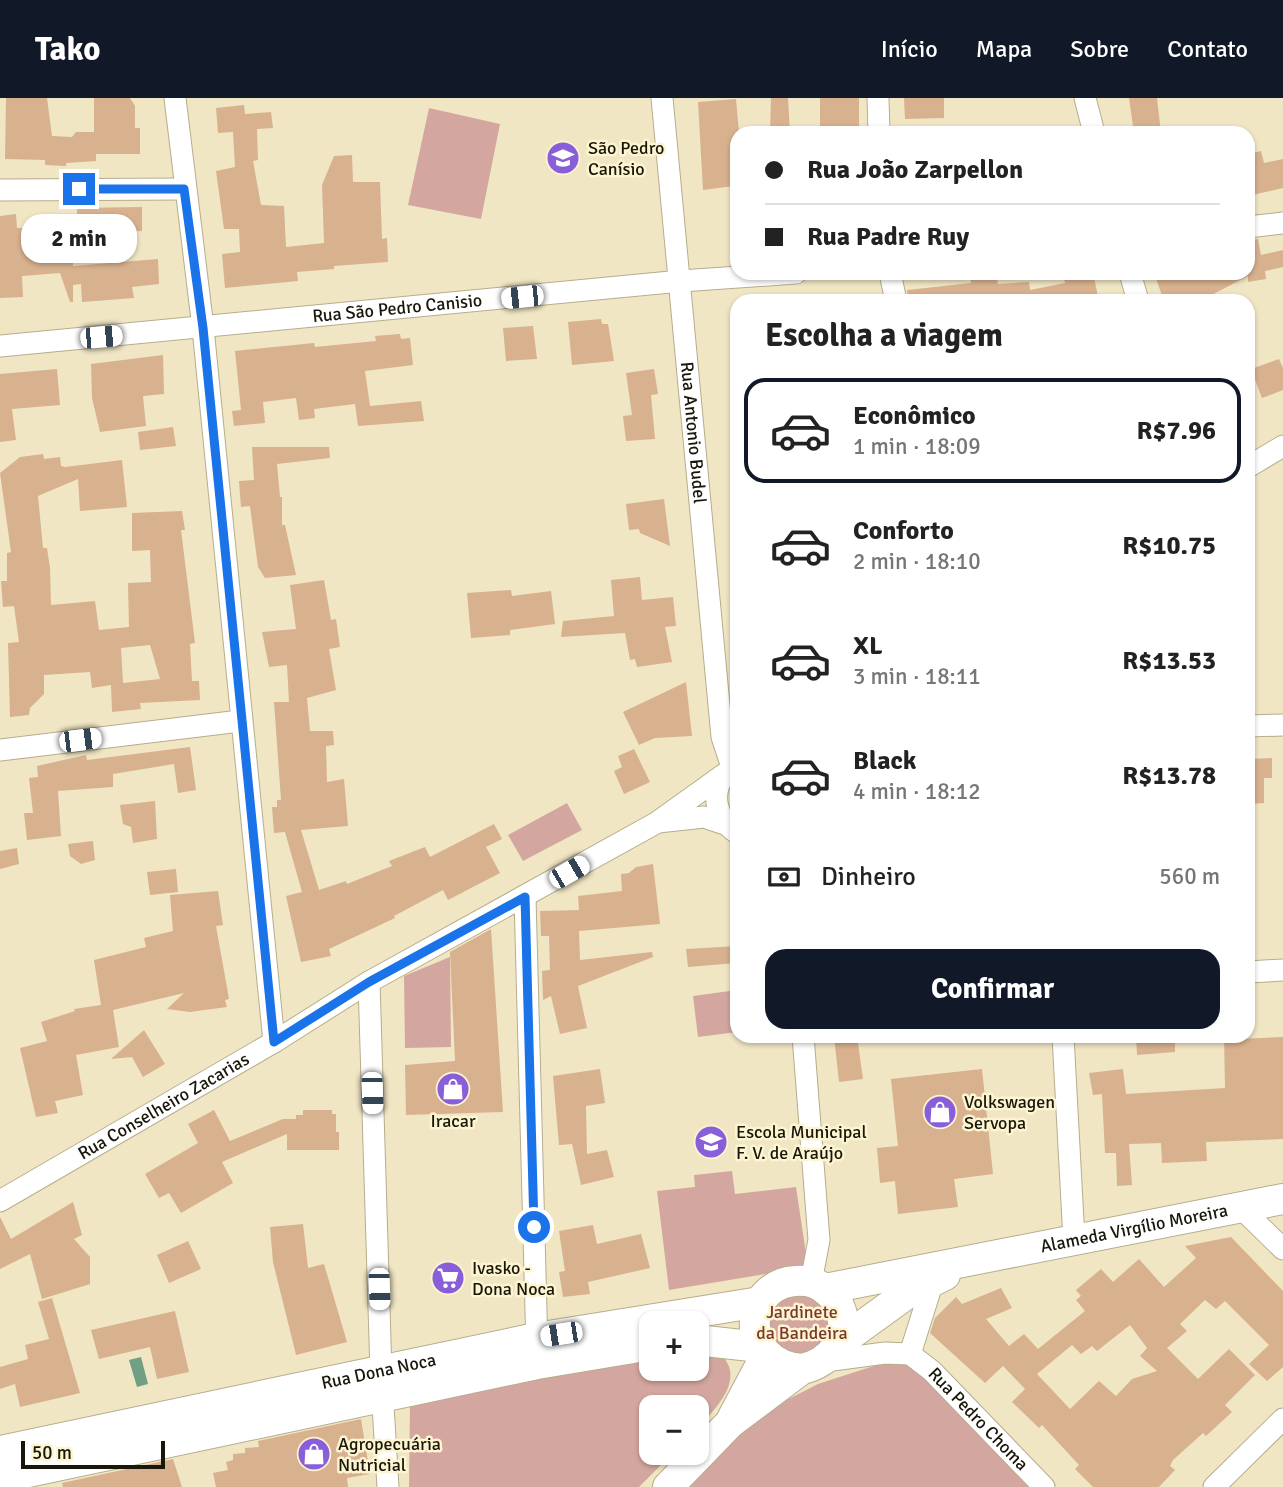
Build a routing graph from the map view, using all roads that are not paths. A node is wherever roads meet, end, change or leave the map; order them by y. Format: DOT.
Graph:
graph roads {
  1 [pos="175,98"];
  2 [pos="662,98"];
  3 [pos="878,98"];
  4 [pos="1085,98"];
  5 [pos="879,126"];
  6 [pos="1092,126"];
  7 [pos="184,189"];
  8 [pos="0,190"];
  9 [pos="1283,223"];
  10 [pos="1255,226"];
  11 [pos="730,278"];
  12 [pos="681,281"];
  13 [pos="203,328"];
  14 [pos="0,346"];
  15 [pos="1283,446"];
  16 [pos="1255,463"];
  17 [pos="240,720"];
  18 [pos="1283,725"];
  19 [pos="1255,726"];
  20 [pos="0,750"];
  21 [pos="730,765"];
  22 [pos="730,770"];
  23 [pos="730,771"];
  24 [pos="656,823"];
  25 [pos="730,826"];
  26 [pos="730,828"];
  27 [pos="525,897"];
  28 [pos="1283,970"];
  29 [pos="1255,972"];
  30 [pos="369,982"];
  31 [pos="274,1042"];
  32 [pos="804,1043"];
  33 [pos="1062,1043"];
  34 [pos="1283,1199"];
  35 [pos="0,1201"];
  36 [pos="1240,1208"];
  37 [pos="1074,1240"];
  38 [pos="1283,1249"];
  39 [pos="984,1259"];
  40 [pos="933,1281"];
  41 [pos="818,1285"];
  42 [pos="760,1302"];
  43 [pos="709,1341"];
  44 [pos="639,1346"];
  45 [pos="537,1351"];
  46 [pos="763,1351"];
  47 [pos="909,1354"];
  48 [pos="822,1357"];
  49 [pos="382,1386"];
  50 [pos="744,1395"];
  51 [pos="1283,1419"];
  52 [pos="730,1423"];
  53 [pos="114,1440"];
  54 [pos="0,1451"];
  55 [pos="0,1478"];
  56 [pos="388,1487"];
  57 [pos="668,1487"];
  58 [pos="1044,1487"];
  59 [pos="1214,1487"];
  1 -- 7 [label="street"];
  2 -- 12 [label="street, Rua Antonio Budel"];
  3 -- 5 [label="street"];
  4 -- 6 [label="street"];
  7 -- 8 [label="street"];
  7 -- 13 [label="street"];
  9 -- 10 [label="street"];
  11 -- 12 [label="street, Rua São Pedro Canisio"];
  12 -- 13 [label="street, Rua São Pedro Canisio"];
  12 -- 21 [label="street, Rua Antonio Budel"];
  13 -- 14 [label="street, Rua São Pedro Canisio"];
  13 -- 17 [label="street"];
  15 -- 16 [label="street"];
  17 -- 20 [label="street"];
  17 -- 31 [label="street"];
  18 -- 19 [label="street"];
  22 -- 24 [label="street, Rua Conselheiro Zacarias"];
  23 -- 25 [label="street"];
  24 -- 26 [label="street, Rua Conselheiro Zacarias"];
  24 -- 27 [label="street, Rua Conselheiro Zacarias"];
  27 -- 30 [label="street, Rua Conselheiro Zacarias"];
  27 -- 45 [label="street"];
  28 -- 29 [label="street"];
  30 -- 31 [label="street, Rua Conselheiro Zacarias"];
  30 -- 49 [label="street"];
  31 -- 35 [label="street, Rua Conselheiro Zacarias"];
  32 -- 41 [label="street"];
  33 -- 37 [label="street"];
  34 -- 36 [label="main road, Alameda Virgílio Moreira"];
  36 -- 37 [label="main road, Alameda Virgílio Moreira"];
  36 -- 38 [label="street"];
  37 -- 39 [label="main road, Alameda Virgílio Moreira"];
  39 -- 40 [label="main road, Alameda Virgílio Moreira"];
  39 -- 41 [label="main road, Alameda Virgílio Moreira"];
  40 -- 47 [label="street"];
  40 -- 48 [label="main road, Alameda Virgílio Moreira"];
  41 -- 42 [label="main road"];
  41 -- 48 [label="main road"];
  42 -- 45 [label="main road, Rua Dona Noca"];
  42 -- 46 [label="main road"];
  43 -- 46 [label="main road"];
  43 -- 50 [label="main road"];
  44 -- 45 [label="main road, Rua Dona Noca"];
  45 -- 49 [label="main road, Rua Dona Noca"];
  46 -- 48 [label="main road"];
  46 -- 50 [label="main road"];
  47 -- 48 [label="street"];
  47 -- 58 [label="street, Rua Pedro Choma"];
  48 -- 52 [label="main road, Alameda Virgílio Moreira"];
  49 -- 53 [label="main road, Rua Dona Noca"];
  49 -- 56 [label="street"];
  50 -- 52 [label="main road"];
  51 -- 59 [label="street"];
  52 -- 57 [label="main road"];
  53 -- 54 [label="main road, Rua Dona Noca"];
  53 -- 55 [label="main road, Rua Dona Noca"];
}
